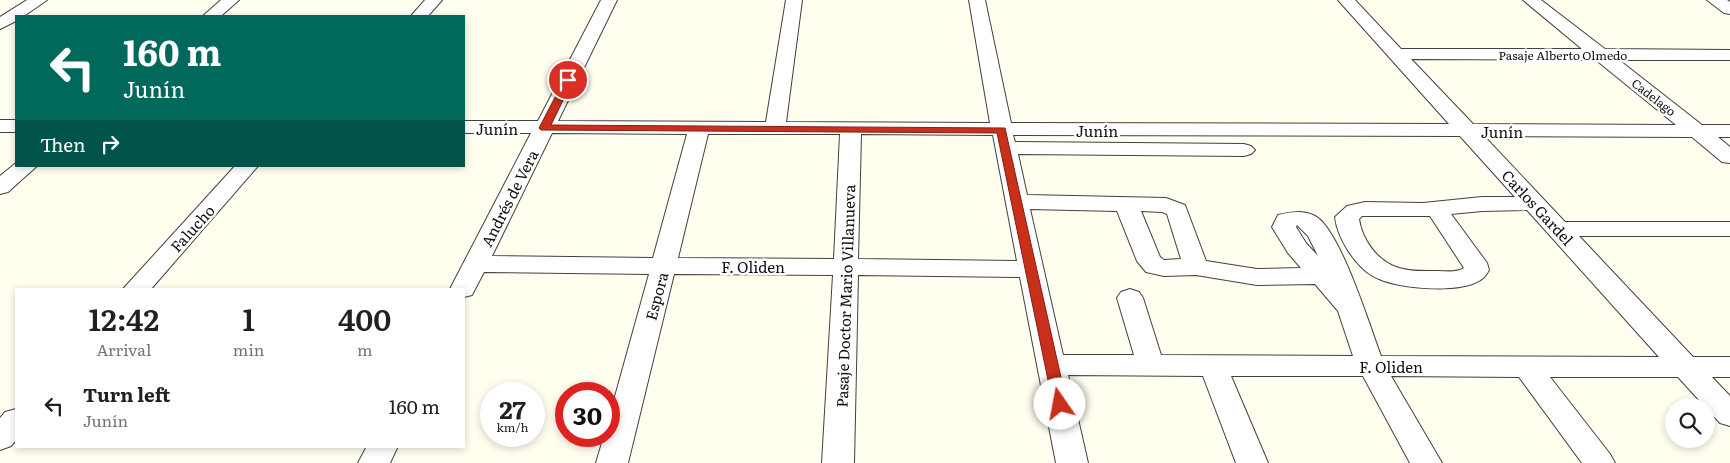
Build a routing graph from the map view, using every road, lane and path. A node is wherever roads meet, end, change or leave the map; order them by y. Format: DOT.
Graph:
graph roads {
  1 [pos="39,0"];
  2 [pos="231,0"];
  3 [pos="434,0"];
  4 [pos="609,0"];
  5 [pos="794,0"];
  6 [pos="977,0"];
  7 [pos="1346,0"];
  8 [pos="1531,0"];
  9 [pos="1715,0"];
  10 [pos="1730,9"];
  11 [pos="212,15"];
  12 [pos="420,15"];
  13 [pos="0,24"];
  14 [pos="1396,54"];
  15 [pos="1600,55"];
  16 [pos="1730,55"];
  17 [pos="0,126"];
  18 [pos="15,126"];
  19 [pos="465,128"];
  20 [pos="544,128"];
  21 [pos="699,129"];
  22 [pos="775,129"];
  23 [pos="851,130"];
  24 [pos="1467,131"];
  25 [pos="1697,131"];
  26 [pos="1730,131"];
  27 [pos="1003,139"];
  28 [pos="1244,150"];
  29 [pos="1730,157"];
  30 [pos="25,167"];
  31 [pos="247,167"];
  32 [pos="0,188"];
  33 [pos="1017,202"];
  34 [pos="1534,203"];
  35 [pos="1126,204"];
  36 [pos="1436,209"];
  37 [pos="1559,229"];
  38 [pos="1730,229"];
  39 [pos="475,264"];
  40 [pos="663,266"];
  41 [pos="846,267"];
  42 [pos="1196,267"];
  43 [pos="1031,268"];
  44 [pos="1322,276"];
  45 [pos="137,288"];
  46 [pos="463,288"];
  47 [pos="1130,298"];
  48 [pos="1350,308"];
  49 [pos="1052,365"];
  50 [pos="1151,366"];
  51 [pos="1213,366"];
  52 [pos="1371,366"];
  53 [pos="1527,366"];
  54 [pos="1685,367"];
  55 [pos="1730,367"];
  56 [pos="1730,415"];
  57 [pos="15,421"];
  58 [pos="0,438"];
  59 [pos="382,448"];
  60 [pos="374,463"];
  61 [pos="612,463"];
  62 [pos="838,463"];
  63 [pos="1072,463"];
  64 [pos="1252,463"];
  65 [pos="1426,463"];
  66 [pos="1599,463"];
  1 -- 13 [label="street"];
  2 -- 11 [label="street"];
  3 -- 12 [label="street"];
  4 -- 20 [label="street, Andrés de Vera"];
  5 -- 22 [label="street"];
  6 -- 27 [label="street"];
  7 -- 14 [label="street, Carlos Gardel"];
  8 -- 15 [label="street, Cadelago"];
  9 -- 10 [label="street"];
  14 -- 15 [label="street, Pasaje Alberto Olmedo"];
  14 -- 24 [label="street, Carlos Gardel"];
  15 -- 16 [label="street, Pasaje Alberto Olmedo"];
  15 -- 25 [label="street, Cadelago"];
  17 -- 18 [label="street"];
  19 -- 20 [label="street, Junín"];
  20 -- 21 [label="street, Junín"];
  20 -- 39 [label="street, Andrés de Vera"];
  21 -- 22 [label="street, Junín"];
  21 -- 40 [label="street, Espora"];
  22 -- 23 [label="street, Junín"];
  23 -- 27 [label="street, Junín"];
  23 -- 41 [label="street, Pasaje Doctor Mario Villanueva"];
  24 -- 25 [label="street, Junín"];
  24 -- 27 [label="street, Junín"];
  24 -- 34 [label="street, Carlos Gardel"];
  25 -- 26 [label="street, Junín"];
  25 -- 29 [label="street, Cadelago"];
  27 -- 28 [label="street"];
  27 -- 33 [label="street"];
  30 -- 32 [label="street"];
  31 -- 45 [label="street, Falucho"];
  33 -- 35 [label="street"];
  33 -- 43 [label="street"];
  34 -- 36 [label="street"];
  34 -- 37 [label="street, Carlos Gardel"];
  35 -- 42 [label="street"];
  35 -- 42 [label="street"];
  36 -- 36 [label="street"];
  37 -- 38 [label="street"];
  37 -- 54 [label="street, Carlos Gardel"];
  39 -- 40 [label="street, F. Oliden"];
  39 -- 46 [label="street, Andrés de Vera"];
  40 -- 41 [label="street, F. Oliden"];
  40 -- 61 [label="street, Espora"];
  41 -- 43 [label="street, F. Oliden"];
  41 -- 62 [label="street, Pasaje Doctor Mario Villanueva"];
  42 -- 44 [label="street"];
  43 -- 49 [label="street"];
  44 -- 48 [label="street"];
  44 -- 48 [label="street"];
  47 -- 50 [label="street"];
  48 -- 52 [label="street"];
  49 -- 50 [label="street, F. Oliden"];
  49 -- 63 [label="street"];
  50 -- 51 [label="street, F. Oliden"];
  51 -- 52 [label="street, F. Oliden"];
  51 -- 64 [label="street"];
  52 -- 53 [label="street, F. Oliden"];
  52 -- 65 [label="street"];
  53 -- 54 [label="street, F. Oliden"];
  53 -- 66 [label="street"];
  54 -- 55 [label="street, F. Oliden"];
  54 -- 56 [label="street, Carlos Gardel"];
  57 -- 58 [label="street"];
  59 -- 60 [label="street"];
}
